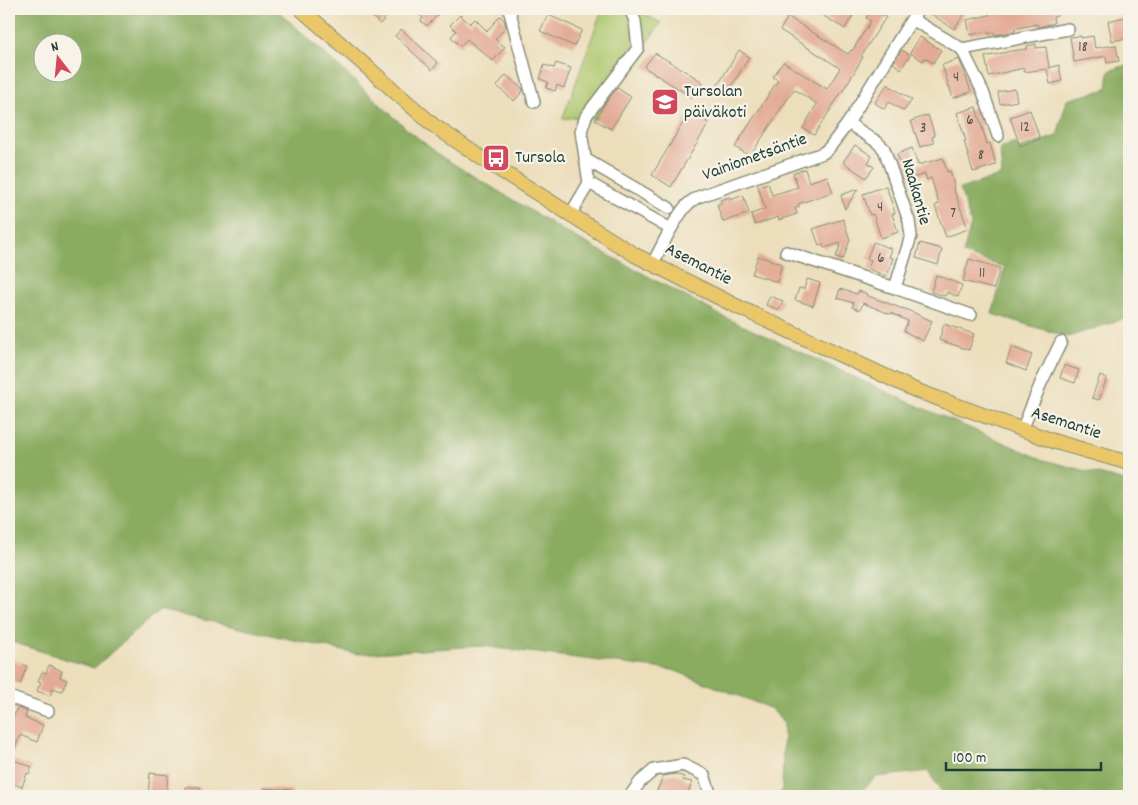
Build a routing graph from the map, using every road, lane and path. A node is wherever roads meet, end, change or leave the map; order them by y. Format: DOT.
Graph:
graph roads {
  1 [pos="301,9"];
  2 [pos="509,9"];
  3 [pos="630,9"];
  4 [pos="915,14"];
  5 [pos="1068,29"];
  6 [pos="962,49"];
  7 [pos="534,102"];
  8 [pos="848,124"];
  9 [pos="998,136"];
  10 [pos="585,159"];
  11 [pos="589,183"];
  12 [pos="669,208"];
  13 [pos="570,214"];
  14 [pos="667,226"];
  15 [pos="786,252"];
  16 [pos="653,263"];
  17 [pos="895,288"];
  18 [pos="971,315"];
  19 [pos="1061,342"];
  20 [pos="1022,430"];
  21 [pos="1129,463"];
  22 [pos="9,697"];
  23 [pos="48,711"];
  24 [pos="630,796"];
  25 [pos="708,796"];
  1 -- 13 [label="main road, Asemantie"];
  2 -- 7 [label="street"];
  3 -- 10 [label="street"];
  4 -- 6 [label="street"];
  4 -- 8 [label="street, Vainiometsäntie"];
  5 -- 6 [label="street"];
  6 -- 9 [label="street"];
  8 -- 14 [label="street, Vainiometsäntie"];
  8 -- 17 [label="street, Naakantie"];
  10 -- 11 [label="street"];
  10 -- 12 [label="street"];
  11 -- 13 [label="street"];
  11 -- 14 [label="street"];
  13 -- 16 [label="main road, Asemantie"];
  14 -- 16 [label="street, Vainiometsäntie"];
  15 -- 17 [label="street"];
  16 -- 20 [label="main road, Asemantie"];
  17 -- 18 [label="street"];
  19 -- 20 [label="street"];
  20 -- 21 [label="main road, Asemantie"];
  22 -- 23 [label="street"];
  24 -- 25 [label="street"];
}
